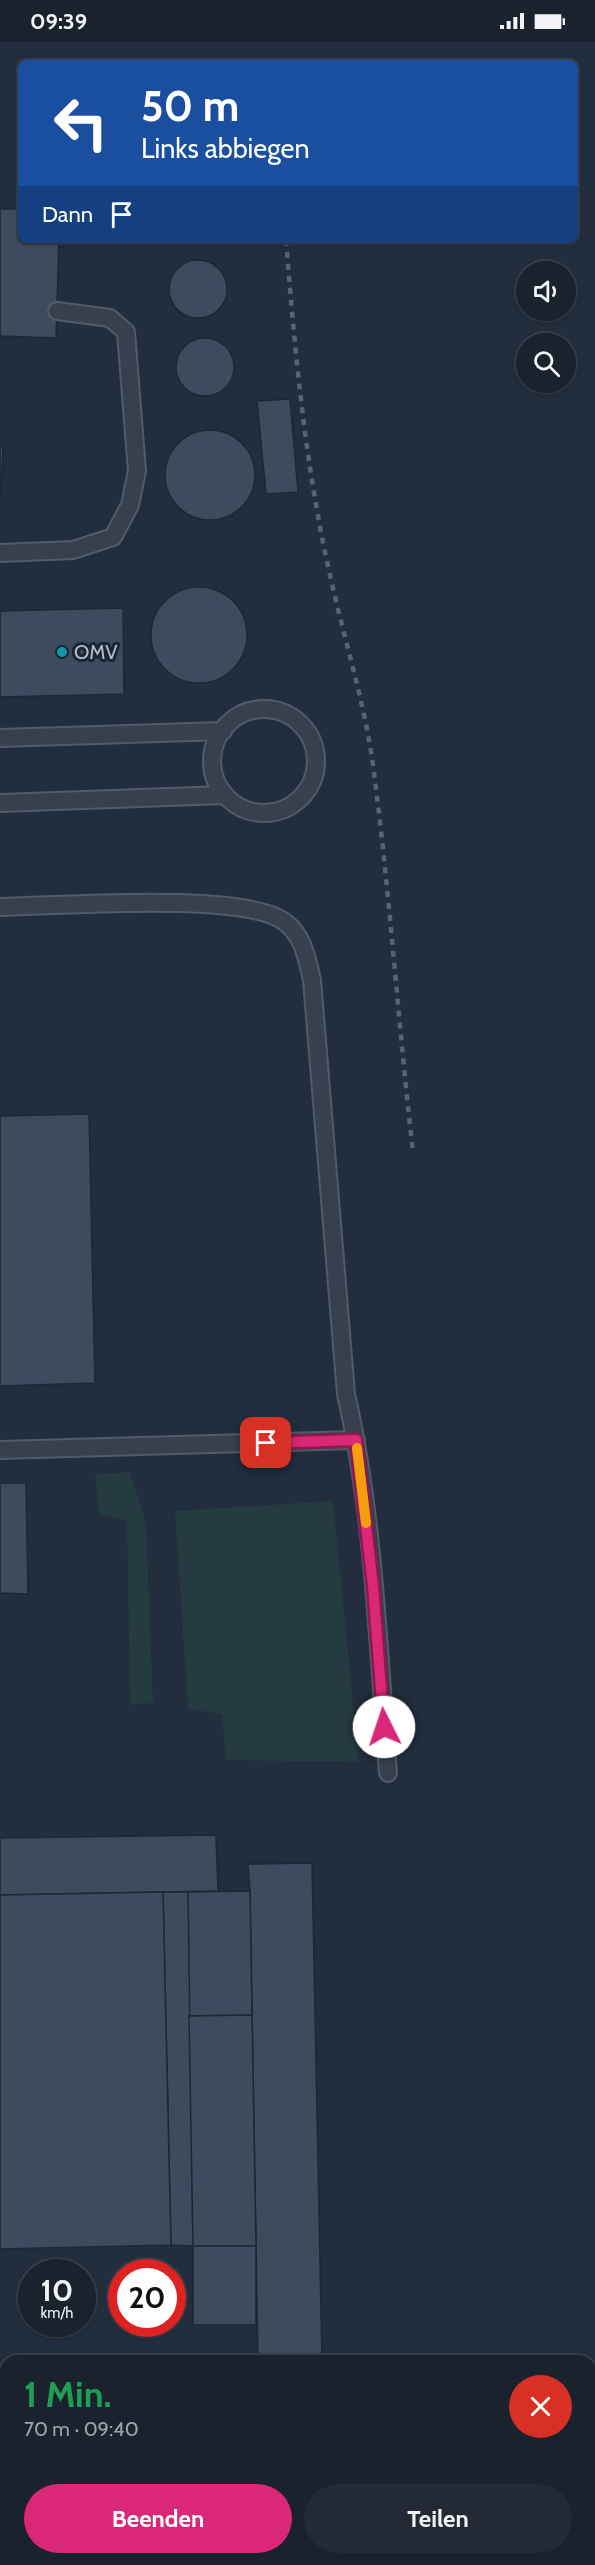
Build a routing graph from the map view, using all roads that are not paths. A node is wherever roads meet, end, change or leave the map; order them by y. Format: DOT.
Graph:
graph roads {
  1 [pos="57,312"];
  2 [pos="0,553"];
  3 [pos="223,731"];
  4 [pos="0,738"];
  5 [pos="225,795"];
  6 [pos="0,803"];
  7 [pos="0,907"];
  8 [pos="356,1440"];
  9 [pos="0,1450"];
  10 [pos="388,1773"];
  1 -- 2 [label="lane"];
  3 -- 4 [label="lane"];
  3 -- 5 [label="lane"];
  3 -- 5 [label="lane"];
  5 -- 6 [label="lane"];
  7 -- 8 [label="lane"];
  8 -- 9 [label="lane"];
  8 -- 10 [label="lane"];
}
